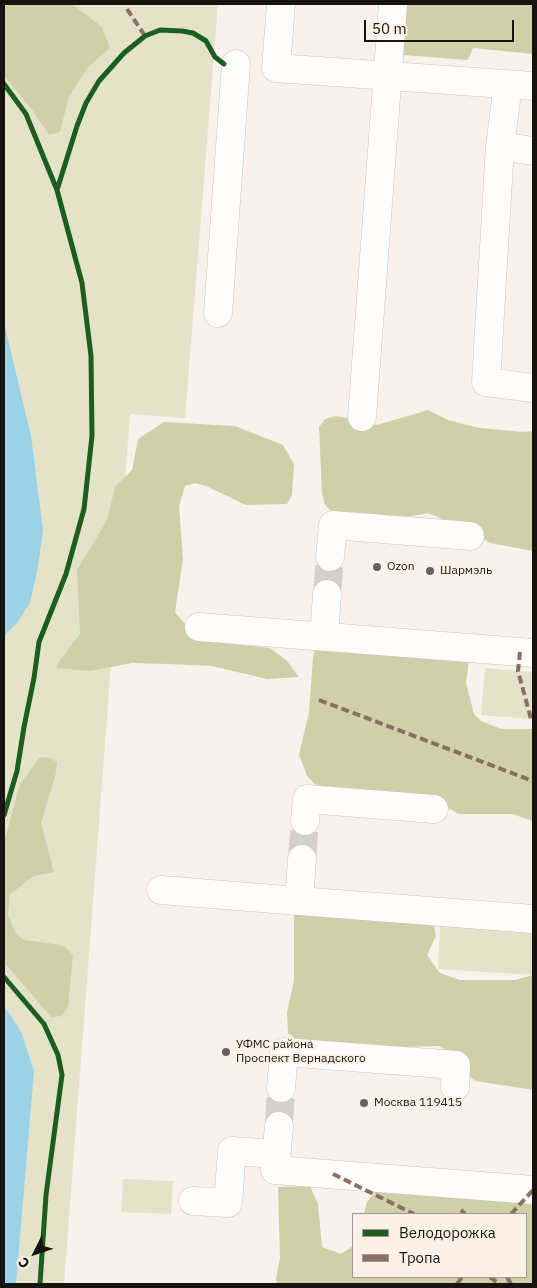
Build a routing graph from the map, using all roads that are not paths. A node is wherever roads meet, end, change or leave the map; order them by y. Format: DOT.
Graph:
graph roads {
  1 [pos="281,4"];
  2 [pos="393,4"];
  3 [pos="276,68"];
  4 [pos="388,76"];
  5 [pos="521,86"];
  6 [pos="500,146"];
  7 [pos="533,151"];
  8 [pos="218,313"];
  9 [pos="533,388"];
  10 [pos="362,417"];
  11 [pos="470,536"];
  12 [pos="330,557"];
  13 [pos="328,594"];
  14 [pos="199,627"];
  15 [pos="324,637"];
  16 [pos="533,653"];
  17 [pos="434,808"];
  18 [pos="305,821"];
  19 [pos="302,859"];
  20 [pos="161,890"];
  21 [pos="299,901"];
  22 [pos="533,919"];
  23 [pos="455,1087"];
  24 [pos="281,1088"];
  25 [pos="279,1126"];
  26 [pos="276,1154"];
  27 [pos="533,1190"];
  28 [pos="193,1201"];
  1 -- 3 [label="lane"];
  2 -- 4 [label="lane"];
  3 -- 4 [label="lane"];
  3 -- 8 [label="lane"];
  4 -- 5 [label="lane"];
  4 -- 10 [label="lane"];
  5 -- 6 [label="lane"];
  6 -- 7 [label="lane"];
  6 -- 9 [label="lane"];
  11 -- 12 [label="lane"];
  13 -- 15 [label="lane"];
  14 -- 15 [label="lane"];
  15 -- 16 [label="lane"];
  17 -- 18 [label="lane"];
  19 -- 21 [label="lane"];
  20 -- 21 [label="lane"];
  21 -- 22 [label="lane"];
  23 -- 24 [label="lane"];
  25 -- 26 [label="lane"];
  26 -- 27 [label="lane"];
  26 -- 28 [label="lane"];
}
